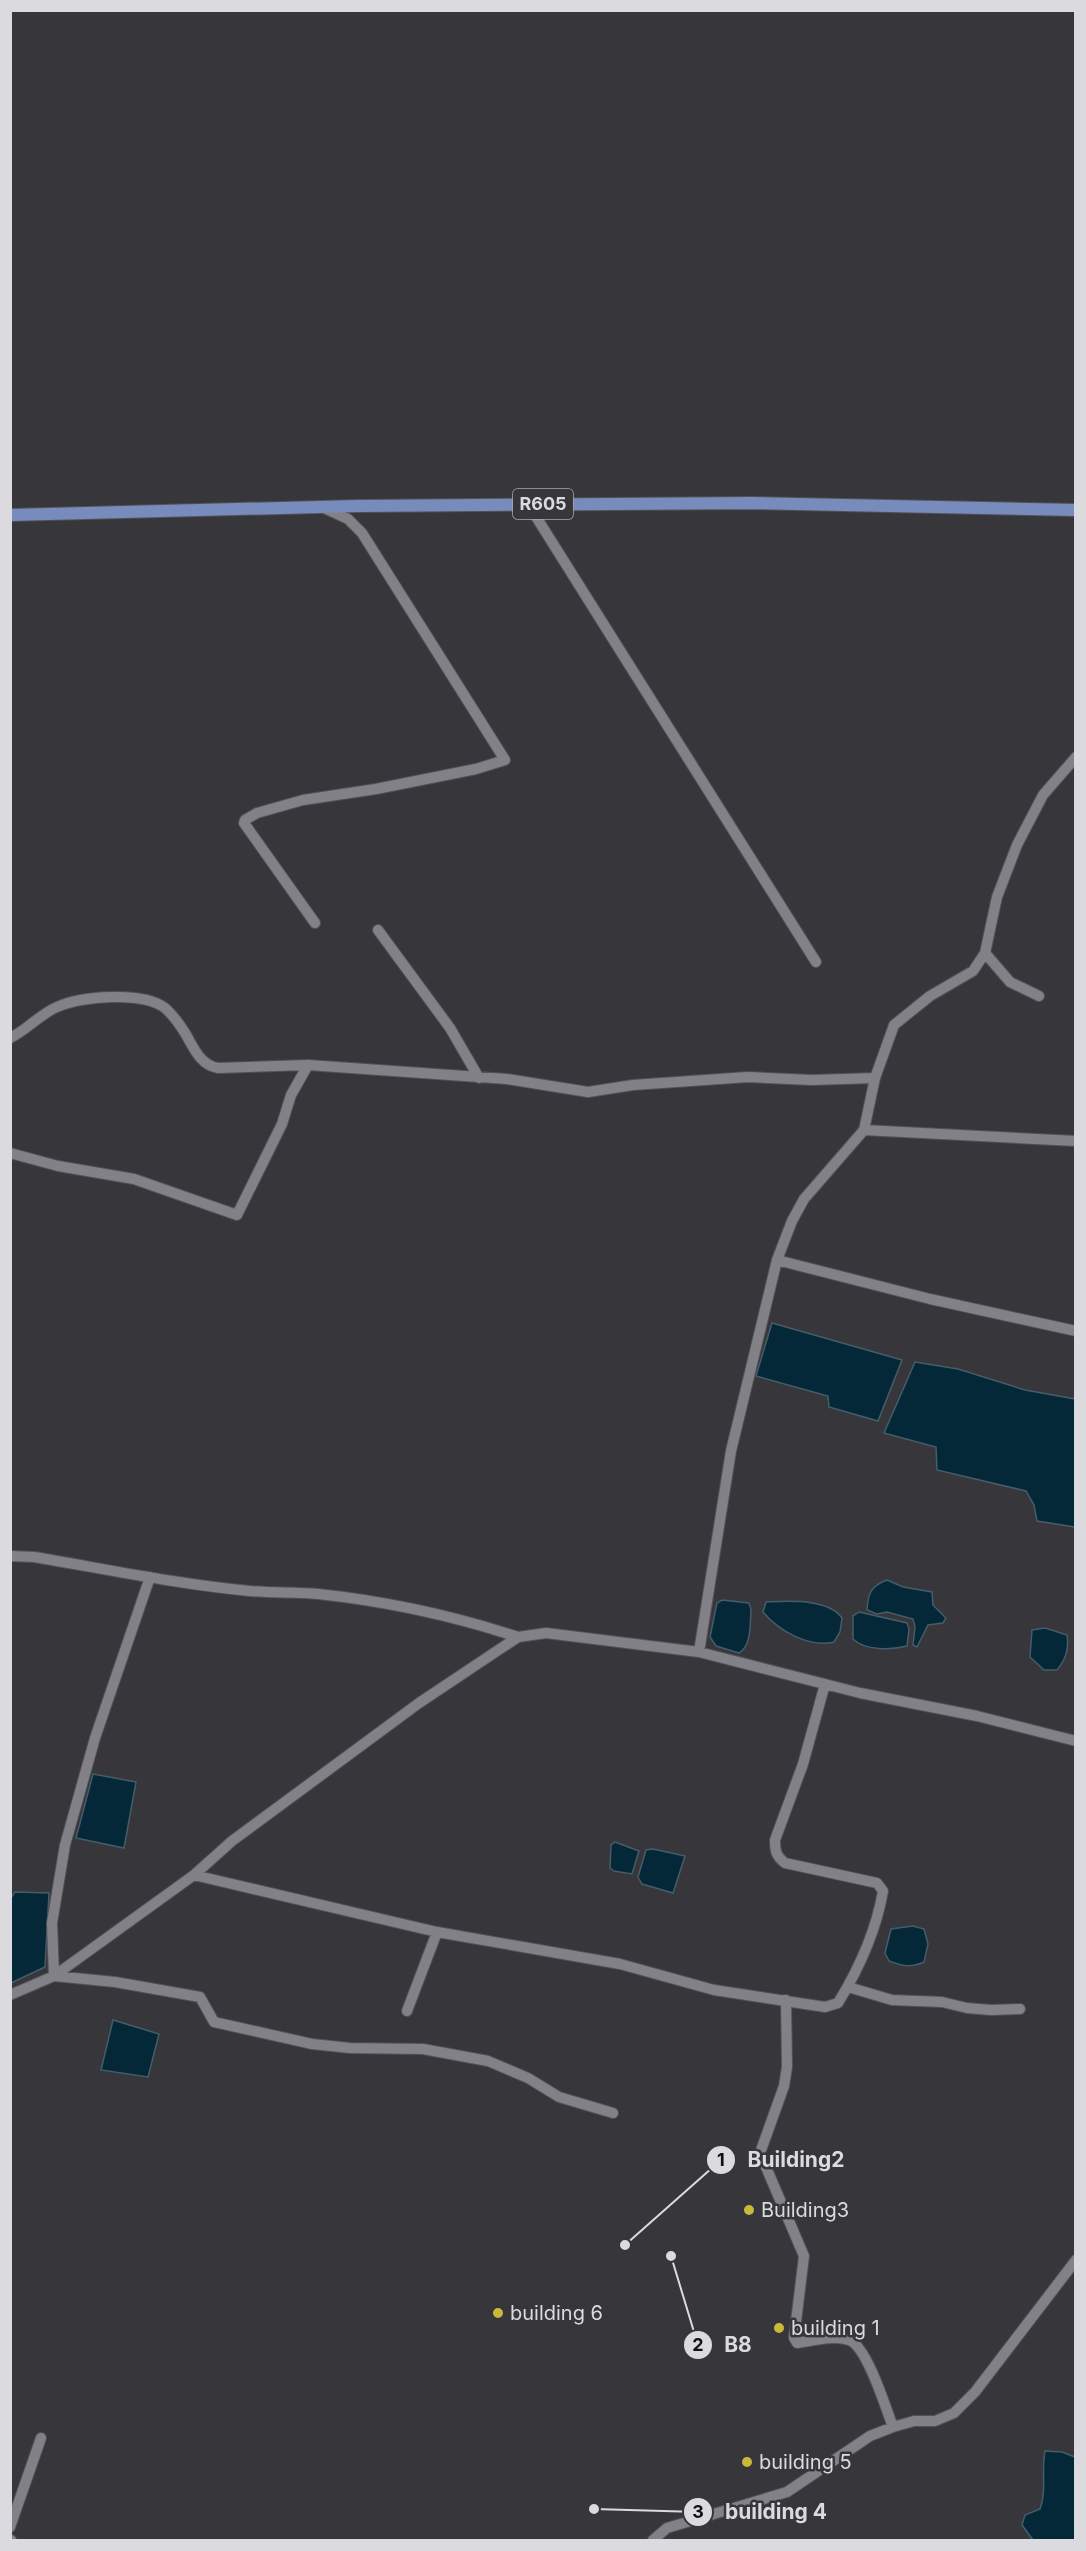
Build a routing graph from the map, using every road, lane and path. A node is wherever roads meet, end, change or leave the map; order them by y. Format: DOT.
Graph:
graph roads {
  1 [pos="528,504"];
  2 [pos="322,507"];
  3 [pos="1076,510"];
  4 [pos="10,515"];
  5 [pos="1076,757"];
  6 [pos="315,922"];
  7 [pos="378,930"];
  8 [pos="985,953"];
  9 [pos="816,962"];
  10 [pos="1038,996"];
  11 [pos="10,1038"];
  12 [pos="308,1065"];
  13 [pos="479,1078"];
  14 [pos="875,1078"];
  15 [pos="864,1130"];
  16 [pos="1076,1142"];
  17 [pos="10,1153"];
  18 [pos="777,1260"];
  19 [pos="1076,1331"];
  20 [pos="10,1556"];
  21 [pos="150,1577"];
  22 [pos="518,1637"];
  23 [pos="699,1652"];
  24 [pos="825,1684"];
  25 [pos="1076,1741"];
  26 [pos="194,1875"];
  27 [pos="437,1932"];
  28 [pos="54,1976"];
  29 [pos="848,1987"];
  30 [pos="10,1995"];
  31 [pos="786,2000"];
  32 [pos="1020,2009"];
  33 [pos="407,2011"];
  34 [pos="613,2113"];
  35 [pos="1076,2260"];
  36 [pos="893,2427"];
  37 [pos="41,2438"];
  38 [pos="10,2527"];
  39 [pos="653,2541"];
  1 -- 2 [label="main road, R605"];
  1 -- 3 [label="main road, R605"];
  1 -- 9 [label="street"];
  2 -- 4 [label="main road, R605"];
  2 -- 6 [label="street"];
  5 -- 8 [label="street"];
  7 -- 13 [label="street"];
  8 -- 10 [label="street"];
  8 -- 14 [label="street"];
  11 -- 12 [label="street"];
  12 -- 13 [label="street"];
  12 -- 17 [label="street"];
  13 -- 14 [label="street"];
  14 -- 15 [label="street"];
  15 -- 16 [label="street"];
  15 -- 18 [label="street"];
  18 -- 19 [label="street"];
  18 -- 23 [label="street"];
  20 -- 21 [label="street"];
  21 -- 22 [label="street"];
  21 -- 28 [label="street"];
  22 -- 23 [label="street"];
  22 -- 26 [label="street"];
  23 -- 24 [label="street"];
  24 -- 25 [label="street"];
  24 -- 29 [label="street"];
  26 -- 27 [label="street"];
  26 -- 28 [label="street"];
  27 -- 31 [label="street"];
  27 -- 33 [label="street"];
  28 -- 30 [label="street"];
  28 -- 34 [label="street"];
  29 -- 31 [label="street"];
  29 -- 32 [label="street"];
  31 -- 36 [label="street"];
  35 -- 36 [label="street"];
  36 -- 39 [label="street"];
  37 -- 38 [label="street"];
}
